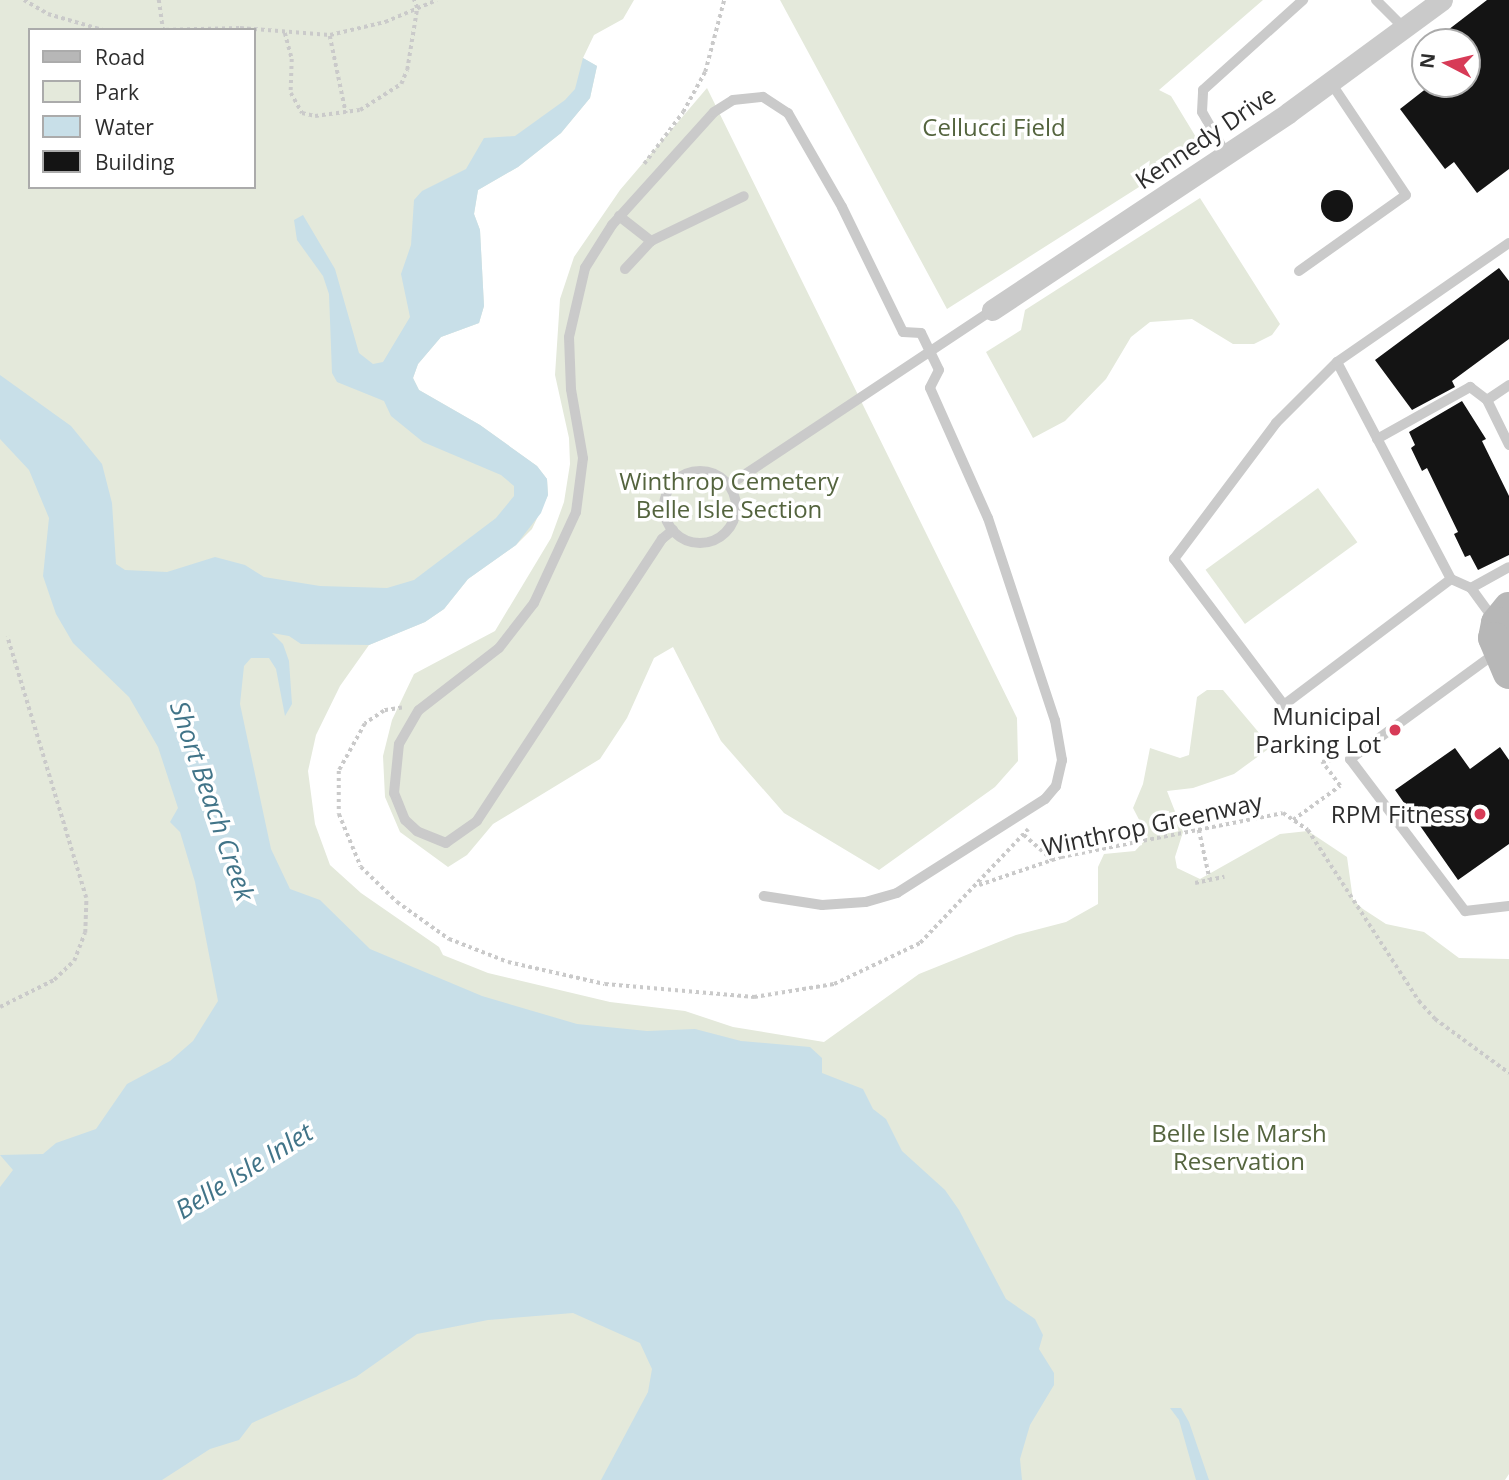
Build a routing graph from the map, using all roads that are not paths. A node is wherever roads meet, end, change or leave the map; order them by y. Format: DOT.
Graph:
graph roads {
  1 [pos="1303,0"];
  2 [pos="1376,0"];
  3 [pos="1442,0"];
  4 [pos="1404,29"];
  5 [pos="1331,83"];
  6 [pos="1226,155"];
  7 [pos="744,196"];
  8 [pos="619,216"];
  9 [pos="651,241"];
  10 [pos="1509,243"];
  11 [pos="625,268"];
  12 [pos="1300,271"];
  13 [pos="992,310"];
  14 [pos="930,352"];
  15 [pos="1337,362"];
  16 [pos="1509,385"];
  17 [pos="1487,400"];
  18 [pos="1377,439"];
  19 [pos="1509,444"];
  20 [pos="729,485"];
  21 [pos="673,530"];
  22 [pos="1509,567"];
  23 [pos="1451,579"];
  24 [pos="1471,588"];
  25 [pos="1503,639"];
  26 [pos="764,895"];
  27 [pos="1509,906"];
  1 -- 6 [label="lane"];
  2 -- 4 [label="lane"];
  3 -- 4 [label="street, Kennedy Drive"];
  4 -- 5 [label="street, Kennedy Drive"];
  5 -- 6 [label="street, Kennedy Drive"];
  5 -- 12 [label="lane"];
  6 -- 13 [label="street, Kennedy Drive"];
  7 -- 9 [label="lane"];
  8 -- 9 [label="lane"];
  8 -- 14 [label="lane"];
  8 -- 21 [label="lane"];
  9 -- 11 [label="lane"];
  10 -- 15 [label="lane"];
  13 -- 14 [label="lane"];
  14 -- 20 [label="lane"];
  14 -- 26 [label="lane"];
  15 -- 18 [label="lane"];
  15 -- 23 [label="lane"];
  16 -- 17 [label="lane"];
  17 -- 18 [label="lane"];
  17 -- 19 [label="lane"];
  18 -- 23 [label="lane"];
  20 -- 21 [label="lane"];
  20 -- 21 [label="lane"];
  22 -- 24 [label="lane"];
  23 -- 24 [label="lane"];
  24 -- 25 [label="lane"];
  25 -- 27 [label="lane"];
}
